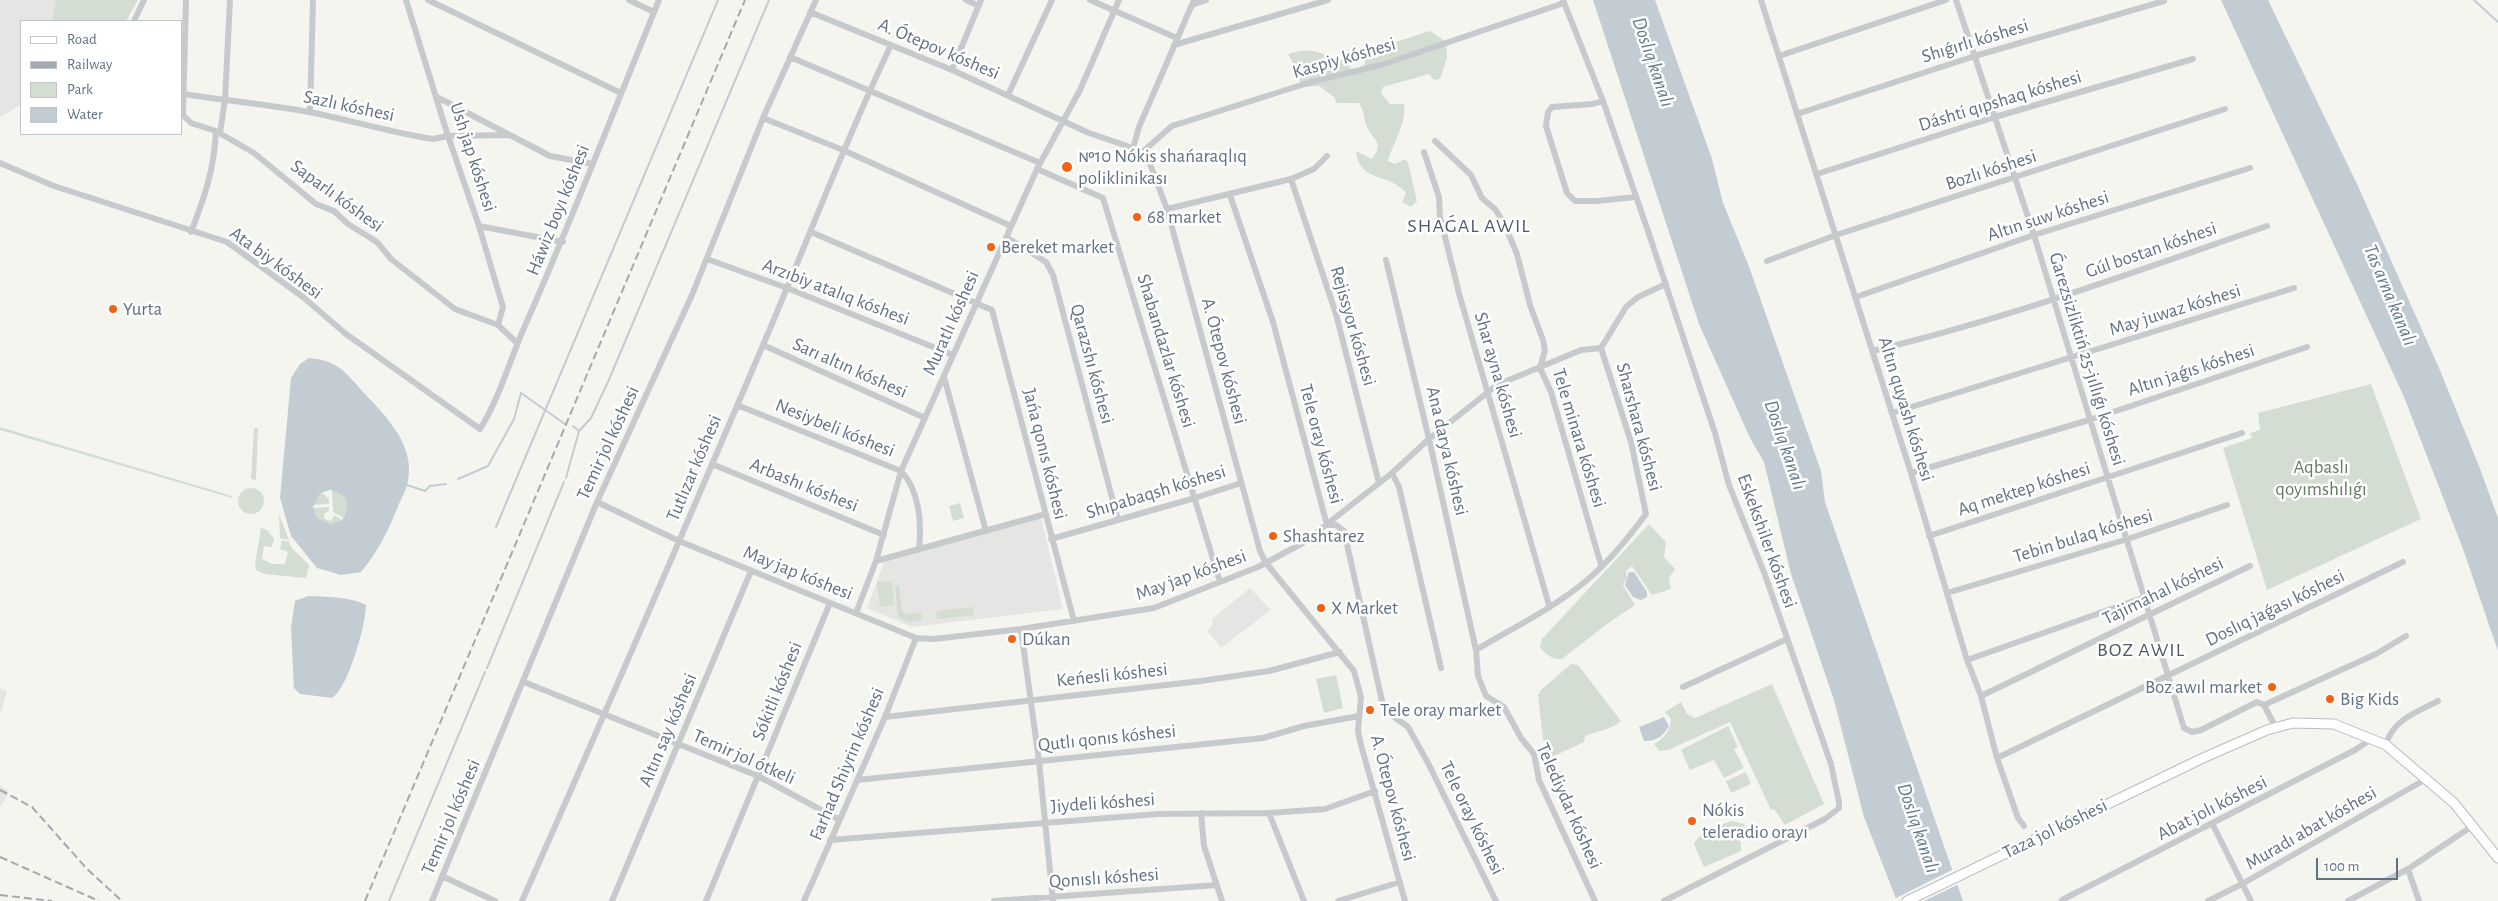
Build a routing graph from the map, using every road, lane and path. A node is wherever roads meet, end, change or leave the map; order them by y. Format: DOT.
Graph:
graph roads {
  1 [pos="144,0"];
  2 [pos="186,0"];
  3 [pos="230,0"];
  4 [pos="313,0"];
  5 [pos="406,0"];
  6 [pos="428,0"];
  7 [pos="629,0"];
  8 [pos="659,0"];
  9 [pos="816,0"];
  10 [pos="966,0"];
  11 [pos="1052,0"];
  12 [pos="1090,0"];
  13 [pos="1119,0"];
  14 [pos="1206,0"];
  15 [pos="1328,0"];
  16 [pos="1762,0"];
  17 [pos="1946,0"];
  18 [pos="1956,0"];
  19 [pos="2164,1"];
  20 [pos="1193,2"];
  21 [pos="1563,2"];
  22 [pos="980,3"];
  23 [pos="1114,11"];
  24 [pos="654,12"];
  25 [pos="810,12"];
  26 [pos="134,20"];
  27 [pos="1177,38"];
  28 [pos="891,45"];
  29 [pos="1174,45"];
  30 [pos="1779,56"];
  31 [pos="1975,56"];
  32 [pos="790,57"];
  33 [pos="2193,59"];
  34 [pos="952,70"];
  35 [pos="870,90"];
  36 [pos="621,93"];
  37 [pos="184,94"];
  38 [pos="1008,95"];
  39 [pos="438,97"];
  40 [pos="225,100"];
  41 [pos="1603,101"];
  42 [pos="2225,109"];
  43 [pos="310,112"];
  44 [pos="1797,114"];
  45 [pos="1995,117"];
  46 [pos="763,118"];
  47 [pos="1063,122"];
  48 [pos="218,132"];
  49 [pos="509,135"];
  50 [pos="448,136"];
  51 [pos="1435,141"];
  52 [pos="1133,148"];
  53 [pos="843,150"];
  54 [pos="1424,152"];
  55 [pos="1140,154"];
  56 [pos="1327,156"];
  57 [pos="0,163"];
  58 [pos="594,164"];
  59 [pos="1038,166"];
  60 [pos="2250,168"];
  61 [pos="1817,174"];
  62 [pos="2014,178"];
  63 [pos="1291,179"];
  64 [pos="1230,195"];
  65 [pos="1636,197"];
  66 [pos="1167,209"];
  67 [pos="479,226"];
  68 [pos="1011,226"];
  69 [pos="2267,226"];
  70 [pos="191,232"];
  71 [pos="811,232"];
  72 [pos="1836,236"];
  73 [pos="2034,236"];
  74 [pos="1006,237"];
  75 [pos="562,242"];
  76 [pos="707,260"];
  77 [pos="1386,260"];
  78 [pos="1767,261"];
  79 [pos="1666,284"];
  80 [pos="787,288"];
  81 [pos="2294,288"];
  82 [pos="1856,297"];
  83 [pos="2054,299"];
  84 [pos="977,302"];
  85 [pos="498,325"];
  86 [pos="517,343"];
  87 [pos="763,345"];
  88 [pos="2307,347"];
  89 [pos="1601,348"];
  90 [pos="1872,350"];
  91 [pos="953,355"];
  92 [pos="2070,358"];
  93 [pos="1540,368"];
  94 [pos="944,377"];
  95 [pos="1487,393"];
  96 [pos="737,405"];
  97 [pos="1892,413"];
  98 [pos="925,418"];
  99 [pos="2089,420"];
  100 [pos="480,429"];
  101 [pos="2242,433"];
  102 [pos="1429,439"];
  103 [pos="712,464"];
  104 [pos="901,471"];
  105 [pos="1392,473"];
  106 [pos="1911,473"];
  107 [pos="2108,477"];
  108 [pos="1241,483"];
  109 [pos="1379,483"];
  110 [pos="1195,498"];
  111 [pos="597,502"];
  112 [pos="2227,506"];
  113 [pos="1046,514"];
  114 [pos="1118,520"];
  115 [pos="1327,525"];
  116 [pos="986,531"];
  117 [pos="884,535"];
  118 [pos="1929,536"];
  119 [pos="1051,539"];
  120 [pos="2128,539"];
  121 [pos="679,541"];
  122 [pos="919,548"];
  123 [pos="876,561"];
  124 [pos="2403,562"];
  125 [pos="1266,564"];
  126 [pos="1601,565"];
  127 [pos="2250,566"];
  128 [pos="752,571"];
  129 [pos="1220,582"];
  130 [pos="1947,593"];
  131 [pos="2145,597"];
  132 [pos="830,603"];
  133 [pos="1549,606"];
  134 [pos="856,613"];
  135 [pos="2151,615"];
  136 [pos="1074,621"];
  137 [pos="1021,629"];
  138 [pos="2406,636"];
  139 [pos="916,638"];
  140 [pos="1787,639"];
  141 [pos="1476,650"];
  142 [pos="1340,652"];
  143 [pos="1967,660"];
  144 [pos="1441,668"];
  145 [pos="2168,676"];
  146 [pos="524,682"];
  147 [pos="1683,687"];
  148 [pos="1981,696"];
  149 [pos="1031,698"];
  150 [pos="2438,701"];
  151 [pos="2264,706"];
  152 [pos="604,715"];
  153 [pos="1359,716"];
  154 [pos="885,717"];
  155 [pos="2276,728"];
  156 [pos="2373,738"];
  157 [pos="679,745"];
  158 [pos="2386,745"];
  159 [pos="1997,758"];
  160 [pos="1039,761"];
  161 [pos="758,776"];
  162 [pos="2428,778"];
  163 [pos="857,780"];
  164 [pos="1375,791"];
  165 [pos="1201,813"];
  166 [pos="1269,813"];
  167 [pos="838,820"];
  168 [pos="1045,822"];
  169 [pos="2213,825"];
  170 [pos="2024,826"];
  171 [pos="2474,826"];
  172 [pos="830,840"];
  173 [pos="2498,858"];
  174 [pos="2408,869"];
  175 [pos="442,876"];
  176 [pos="1400,882"];
  177 [pos="2242,884"];
  178 [pos="1217,885"];
  179 [pos="1053,899"];
  180 [pos="2062,900"];
  181 [pos="432,901"];
  182 [pos="495,901"];
  183 [pos="522,901"];
  184 [pos="612,901"];
  185 [pos="706,901"];
  186 [pos="804,901"];
  187 [pos="994,901"];
  188 [pos="1222,901"];
  189 [pos="1304,901"];
  190 [pos="1338,901"];
  191 [pos="1405,901"];
  192 [pos="1496,901"];
  193 [pos="1595,901"];
  194 [pos="1664,901"];
  195 [pos="1907,901"];
  196 [pos="2208,901"];
  197 [pos="2251,901"];
  198 [pos="2348,901"];
  199 [pos="2419,901"];
  1 -- 26 [label="street"];
  2 -- 37 [label="street"];
  3 -- 40 [label="street"];
  4 -- 43 [label="street"];
  5 -- 39 [label="street, Ush jap kóshesi"];
  6 -- 36 [label="street"];
  7 -- 24 [label="street"];
  8 -- 24 [label="street, Háwiz boyı kóshesi"];
  9 -- 25 [label="street, Temir jol kóshesi"];
  10 -- 22 [label="street"];
  11 -- 38 [label="street"];
  12 -- 23 [label="street"];
  13 -- 23 [label="street, Muratlı kóshesi"];
  14 -- 20 [label="street"];
  15 -- 29 [label="street"];
  16 -- 30 [label="street, Altın quyash kóshesi"];
  17 -- 30 [label="street"];
  18 -- 31 [label="street, Ǵarezsizliktiń 25-jıllıǵı kóshesi"];
  19 -- 31 [label="street, Shıǵırlı kóshesi"];
  20 -- 27 [label="street"];
  21 -- 41 [label="street, Eskekshiler kóshesi"];
  21 -- 55 [label="street, Kaspiy kóshesi"];
  22 -- 34 [label="street"];
  23 -- 27 [label="street"];
  23 -- 47 [label="street, Muratlı kóshesi"];
  24 -- 36 [label="street, Háwiz boyı kóshesi"];
  25 -- 28 [label="street, A. Ótepov kóshesi"];
  25 -- 32 [label="street, Temir jol kóshesi"];
  27 -- 29 [label="street"];
  28 -- 34 [label="street, A. Ótepov kóshesi"];
  28 -- 35 [label="street, Tutlızar kóshesi"];
  29 -- 52 [label="street"];
  30 -- 44 [label="street, Altın quyash kóshesi"];
  31 -- 44 [label="street, Shıǵırlı kóshesi"];
  31 -- 45 [label="street, Ǵarezsizliktiń 25-jıllıǵı kóshesi"];
  32 -- 35 [label="street, Shabandazlar kóshesi"];
  32 -- 46 [label="street, Temir jol kóshesi"];
  33 -- 45 [label="street, Dáshti qıpshaq kóshesi"];
  34 -- 38 [label="street, A. Ótepov kóshesi"];
  35 -- 53 [label="street, Tutlızar kóshesi"];
  35 -- 59 [label="street, Shabandazlar kóshesi"];
  36 -- 58 [label="street, Háwiz boyı kóshesi"];
  37 -- 40 [label="street, Sazlı kóshesi"];
  37 -- 48 [label="street, Saparlı kóshesi"];
  38 -- 47 [label="street, A. Ótepov kóshesi"];
  39 -- 49 [label="street, Sazlı kóshesi"];
  39 -- 50 [label="street, Ush jap kóshesi"];
  40 -- 43 [label="street, Sazlı kóshesi"];
  40 -- 48 [label="street"];
  41 -- 65 [label="street, Eskekshiler kóshesi"];
  41 -- 65 [label="street"];
  42 -- 62 [label="street, Bozlı kóshesi"];
  43 -- 50 [label="street, Sazlı kóshesi"];
  44 -- 61 [label="street, Altın quyash kóshesi"];
  45 -- 61 [label="street, Dáshti qıpshaq kóshesi"];
  45 -- 62 [label="street, Ǵarezsizliktiń 25-jıllıǵı kóshesi"];
  46 -- 53 [label="street"];
  46 -- 76 [label="street, Temir jol kóshesi"];
  47 -- 52 [label="street, A. Ótepov kóshesi"];
  47 -- 59 [label="street, Muratlı kóshesi"];
  48 -- 70 [label="street"];
  48 -- 85 [label="street, Saparlı kóshesi"];
  49 -- 50 [label="street, Sazlı kóshesi"];
  49 -- 58 [label="street, Sazlı kóshesi"];
  50 -- 67 [label="street, Ush jap kóshesi"];
  51 -- 93 [label="street, Tele minara kóshesi"];
  52 -- 55 [label="street, A. Ótepov kóshesi"];
  53 -- 68 [label="street"];
  53 -- 71 [label="street, Tutlızar kóshesi"];
  54 -- 95 [label="street, Shar ayna kóshesi"];
  55 -- 66 [label="street, A. Ótepov kóshesi"];
  56 -- 63 [label="street"];
  57 -- 70 [label="street, Ata biy kóshesi"];
  58 -- 75 [label="street, Háwiz boyı kóshesi"];
  59 -- 68 [label="street, Muratlı kóshesi"];
  59 -- 110 [label="street, Shabandazlar kóshesi"];
  60 -- 73 [label="street, Altın suw kóshesi"];
  61 -- 72 [label="street, Altın quyash kóshesi"];
  62 -- 72 [label="street, Bozlı kóshesi"];
  62 -- 73 [label="street, Ǵarezsizliktiń 25-jıllıǵı kóshesi"];
  63 -- 64 [label="street"];
  63 -- 109 [label="street, Rejissyor kóshesi"];
  64 -- 66 [label="street"];
  64 -- 115 [label="street, Tele oray kóshesi"];
  65 -- 79 [label="street, Eskekshiler kóshesi"];
  66 -- 108 [label="street, A. Ótepov kóshesi"];
  67 -- 75 [label="street"];
  67 -- 85 [label="street, Ush jap kóshesi"];
  68 -- 74 [label="street, Muratlı kóshesi"];
  69 -- 83 [label="street, Gúl bostan kóshesi"];
  70 -- 100 [label="street, Ata biy kóshesi"];
  71 -- 80 [label="street, Tutlızar kóshesi"];
  71 -- 84 [label="street, Jańa qonıs kóshesi"];
  72 -- 78 [label="street, Bozlı kóshesi"];
  72 -- 82 [label="street, Altın quyash kóshesi"];
  73 -- 82 [label="street, Altın suw kóshesi"];
  73 -- 83 [label="street, Ǵarezsizliktiń 25-jıllıǵı kóshesi"];
  74 -- 84 [label="street, Muratlı kóshesi"];
  74 -- 114 [label="street, Qarazshı kóshesi"];
  75 -- 86 [label="street, Háwiz boyı kóshesi"];
  76 -- 80 [label="street, Arzıbiy atalıq kóshesi"];
  76 -- 111 [label="street, Temir jol kóshesi"];
  77 -- 102 [label="street, Ana darya kóshesi"];
  79 -- 89 [label="street"];
  79 -- 140 [label="street, Eskekshiler kóshesi"];
  80 -- 87 [label="street, Tutlızar kóshesi"];
  80 -- 91 [label="street, Arzıbiy atalıq kóshesi"];
  81 -- 92 [label="street, May juwaz kóshesi"];
  82 -- 90 [label="street, Altın quyash kóshesi"];
  83 -- 90 [label="street, Gúl bostan kóshesi"];
  83 -- 92 [label="street, Ǵarezsizliktiń 25-jıllıǵı kóshesi"];
  84 -- 91 [label="street, Muratlı kóshesi"];
  84 -- 113 [label="street, Jańa qonıs kóshesi"];
  85 -- 86 [label="street, Saparlı kóshesi"];
  86 -- 100 [label="street, Háwiz boyı kóshesi"];
  87 -- 96 [label="street, Tutlızar kóshesi"];
  87 -- 98 [label="street, Sarı altın kóshesi"];
  88 -- 99 [label="street, Altın jaǵıs kóshesi"];
  89 -- 93 [label="street, May jap kóshesi"];
  89 -- 126 [label="street, Sharshara kóshesi"];
  90 -- 97 [label="street, Altın quyash kóshesi"];
  91 -- 94 [label="street, Muratlı kóshesi"];
  92 -- 97 [label="street, May juwaz kóshesi"];
  92 -- 99 [label="street, Ǵarezsizliktiń 25-jıllıǵı kóshesi"];
  93 -- 95 [label="street, May jap kóshesi"];
  93 -- 126 [label="street, Tele minara kóshesi"];
  94 -- 98 [label="street, Muratlı kóshesi"];
  94 -- 116 [label="street"];
  95 -- 102 [label="street, May jap kóshesi"];
  95 -- 133 [label="street, Shar ayna kóshesi"];
  96 -- 103 [label="street, Tutlızar kóshesi"];
  96 -- 104 [label="street, Nesiybeli kóshesi"];
  97 -- 106 [label="street, Altın quyash kóshesi"];
  98 -- 104 [label="street, Muratlı kóshesi"];
  99 -- 106 [label="street, Altın jaǵıs kóshesi"];
  99 -- 107 [label="street, Ǵarezsizliktiń 25-jıllıǵı kóshesi"];
  101 -- 107 [label="street, Aq mektep kóshesi"];
  102 -- 105 [label="street, May jap kóshesi"];
  102 -- 141 [label="street, Ana darya kóshesi"];
  103 -- 117 [label="street, Arbashı kóshesi"];
  103 -- 121 [label="street, Tutlızar kóshesi"];
  104 -- 117 [label="street, Muratlı kóshesi"];
  104 -- 122 [label="street, Nesiybeli kóshesi"];
  105 -- 109 [label="street, May jap kóshesi"];
  105 -- 144 [label="street"];
  106 -- 118 [label="street, Altın quyash kóshesi"];
  107 -- 118 [label="street, Aq mektep kóshesi"];
  107 -- 120 [label="street, Ǵarezsizliktiń 25-jıllıǵı kóshesi"];
  108 -- 110 [label="street, Shıpabaqsh kóshesi"];
  108 -- 125 [label="street, A. Ótepov kóshesi"];
  109 -- 115 [label="street, May jap kóshesi"];
  110 -- 114 [label="street, Shıpabaqsh kóshesi"];
  110 -- 129 [label="street, Shabandazlar kóshesi"];
  111 -- 121 [label="street, May jap kóshesi"];
  111 -- 146 [label="street, Temir jol kóshesi"];
  112 -- 120 [label="street, Tebin bulaq kóshesi"];
  113 -- 116 [label="street"];
  113 -- 119 [label="street, Jańa qonıs kóshesi"];
  114 -- 119 [label="street, Shıpabaqsh kóshesi"];
  115 -- 125 [label="street, May jap kóshesi"];
  115 -- 192 [label="street, Tele oray kóshesi"];
  116 -- 122 [label="street"];
  117 -- 123 [label="street, Muratlı kóshesi"];
  118 -- 130 [label="street, Altın quyash kóshesi"];
  119 -- 136 [label="street, Jańa qonıs kóshesi"];
  120 -- 130 [label="street, Tebin bulaq kóshesi"];
  120 -- 131 [label="street, Ǵarezsizliktiń 25-jıllıǵı kóshesi"];
  121 -- 128 [label="street, May jap kóshesi"];
  121 -- 152 [label="street, Tutlızar kóshesi"];
  122 -- 123 [label="street"];
  123 -- 134 [label="street, Muratlı kóshesi"];
  124 -- 145 [label="street, Doslıq jaǵası kóshesi"];
  125 -- 129 [label="street, May jap kóshesi"];
  125 -- 142 [label="street, A. Ótepov kóshesi"];
  126 -- 133 [label="street"];
  127 -- 135 [label="street, Tajimahal kóshesi"];
  128 -- 132 [label="street, May jap kóshesi"];
  128 -- 157 [label="street, Altın say kóshesi"];
  129 -- 136 [label="street, May jap kóshesi"];
  130 -- 143 [label="street, Altın quyash kóshesi"];
  131 -- 135 [label="street, Ǵarezsizliktiń 25-jıllıǵı kóshesi"];
  131 -- 143 [label="street"];
  132 -- 134 [label="street, May jap kóshesi"];
  132 -- 161 [label="street, Sókitli kóshesi"];
  133 -- 141 [label="street"];
  134 -- 139 [label="street, May jap kóshesi"];
  135 -- 145 [label="street, Ǵarezsizliktiń 25-jıllıǵı kóshesi"];
  135 -- 148 [label="street, Tajimahal kóshesi"];
  136 -- 137 [label="street, May jap kóshesi"];
  137 -- 139 [label="street, May jap kóshesi"];
  137 -- 149 [label="street"];
  138 -- 151 [label="street"];
  139 -- 154 [label="street, Farhad Shiyrin kóshesi"];
  140 -- 147 [label="street"];
  140 -- 194 [label="street, Eskekshiler kóshesi"];
  141 -- 193 [label="street, Telediydar kóshesi"];
  142 -- 149 [label="street, Keńesli kóshesi"];
  142 -- 153 [label="street, A. Ótepov kóshesi"];
  143 -- 148 [label="street, Altın quyash kóshesi"];
  145 -- 151 [label="street, Ǵarezsizliktiń 25-jıllıǵı kóshesi"];
  145 -- 159 [label="street, Doslıq jaǵası kóshesi"];
  146 -- 152 [label="street, Temir jol ótkeli"];
  146 -- 175 [label="street, Temir jol kóshesi"];
  148 -- 159 [label="street, Altın quyash kóshesi"];
  149 -- 154 [label="street, Keńesli kóshesi"];
  149 -- 160 [label="street"];
  150 -- 158 [label="street"];
  151 -- 155 [label="street"];
  152 -- 157 [label="street, Temir jol ótkeli"];
  152 -- 183 [label="street, Tutlızar kóshesi"];
  153 -- 160 [label="street, Qutlı qonıs kóshesi"];
  153 -- 164 [label="street, A. Ótepov kóshesi"];
  154 -- 163 [label="street, Farhad Shiyrin kóshesi"];
  155 -- 156 [label="main road, Taza jol kóshesi"];
  155 -- 195 [label="main road, Taza jol kóshesi"];
  156 -- 158 [label="main road, Taza jol kóshesi"];
  156 -- 169 [label="street, Abat jolı kóshesi"];
  157 -- 161 [label="street, Temir jol ótkeli"];
  157 -- 184 [label="street, Altın say kóshesi"];
  158 -- 162 [label="main road, Taza jol kóshesi"];
  159 -- 170 [label="street, Altın quyash kóshesi"];
  160 -- 163 [label="street, Qutlı qonıs kóshesi"];
  160 -- 168 [label="street"];
  161 -- 167 [label="street, Temir jol ótkeli"];
  161 -- 185 [label="street, Sókitli kóshesi"];
  162 -- 171 [label="main road, Taza jol kóshesi"];
  162 -- 177 [label="street, Muradı abat kóshesi"];
  163 -- 167 [label="street, Farhad Shiyrin kóshesi"];
  164 -- 166 [label="street, Jiydeli kóshesi"];
  164 -- 176 [label="street, A. Ótepov kóshesi"];
  165 -- 166 [label="street, Jiydeli kóshesi"];
  165 -- 168 [label="street, Jiydeli kóshesi"];
  165 -- 178 [label="street"];
  166 -- 189 [label="street"];
  167 -- 172 [label="street, Farhad Shiyrin kóshesi"];
  168 -- 172 [label="street, Jiydeli kóshesi"];
  168 -- 179 [label="street"];
  169 -- 177 [label="street"];
  169 -- 180 [label="street, Abat jolı kóshesi"];
  171 -- 173 [label="main road, Taza jol kóshesi"];
  171 -- 174 [label="street"];
  172 -- 186 [label="street, Farhad Shiyrin kóshesi"];
  174 -- 198 [label="street"];
  174 -- 199 [label="street"];
  175 -- 181 [label="street, Temir jol kóshesi"];
  175 -- 182 [label="street"];
  176 -- 190 [label="street"];
  176 -- 191 [label="street, A. Ótepov kóshesi"];
  177 -- 196 [label="street, Muradı abat kóshesi"];
  177 -- 197 [label="street"];
  178 -- 179 [label="street, Qonıslı kóshesi"];
  178 -- 188 [label="street"];
  179 -- 187 [label="street, Qonıslı kóshesi"];
}
